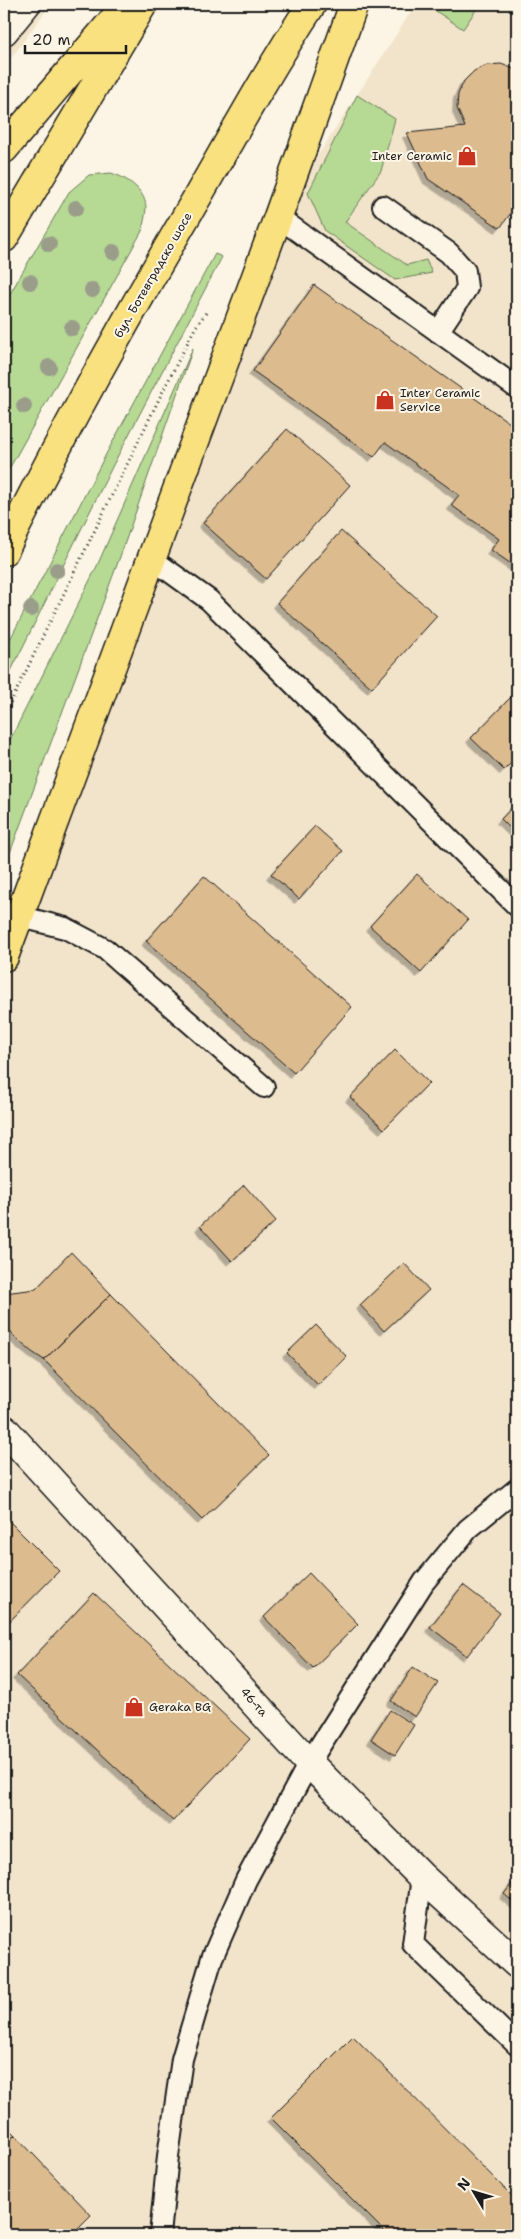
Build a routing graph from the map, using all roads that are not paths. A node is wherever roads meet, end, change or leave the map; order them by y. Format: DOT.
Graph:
graph roads {
  1 [pos="26,4"];
  2 [pos="128,4"];
  3 [pos="143,4"];
  4 [pos="312,4"];
  5 [pos="354,4"];
  6 [pos="4,31"];
  7 [pos="4,149"];
  8 [pos="383,206"];
  9 [pos="278,217"];
  10 [pos="4,238"];
  11 [pos="438,332"];
  12 [pos="517,388"];
  13 [pos="4,551"];
  14 [pos="152,559"];
  15 [pos="517,906"];
  16 [pos="18,916"];
  17 [pos="4,957"];
  18 [pos="264,1087"];
  19 [pos="4,1428"];
  20 [pos="517,1489"];
  21 [pos="309,1763"];
  22 [pos="422,1877"];
  23 [pos="517,1964"];
  24 [pos="517,2045"];
  25 [pos="160,2235"];
  1 -- 6 [label="street"];
  2 -- 7 [label="main road"];
  3 -- 10 [label="main road"];
  4 -- 13 [label="main road, бул. Ботевградско шосе"];
  5 -- 9 [label="main road"];
  8 -- 11 [label="lane"];
  9 -- 11 [label="lane"];
  9 -- 14 [label="main road"];
  11 -- 12 [label="lane"];
  14 -- 15 [label="lane"];
  14 -- 16 [label="main road"];
  16 -- 17 [label="main road"];
  16 -- 18 [label="lane"];
  19 -- 21 [label="street, 46-та"];
  20 -- 21 [label="lane"];
  21 -- 22 [label="street, 46-та"];
  21 -- 25 [label="lane"];
  22 -- 23 [label="street, 46-та"];
  22 -- 24 [label="lane"];
}
